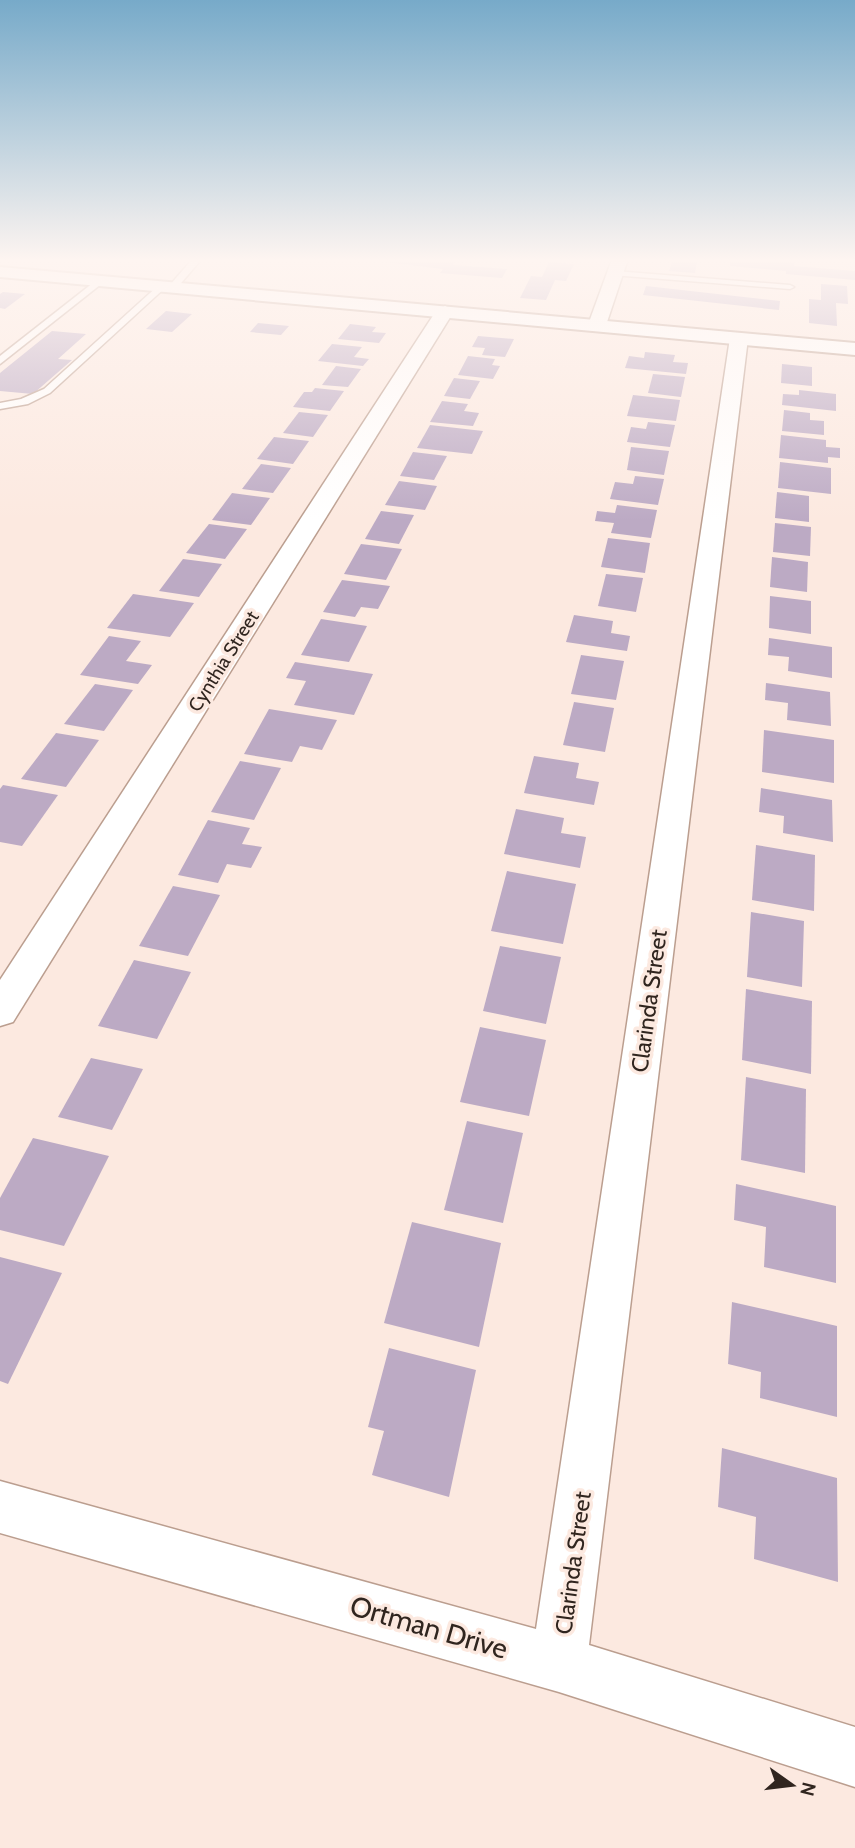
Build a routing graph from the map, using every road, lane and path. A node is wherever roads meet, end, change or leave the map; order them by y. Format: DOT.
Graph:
graph roads {
  1 [pos="16,348"];
  2 [pos="97,348"];
  3 [pos="422,348"];
  4 [pos="738,348"];
  5 [pos="0,361"];
  6 [pos="0,406"];
  7 [pos="0,1011"];
  8 [pos="0,1507"];
  9 [pos="559,1664"];
  10 [pos="855,1757"];
  1 -- 5 [label="lane"];
  2 -- 6 [label="lane"];
  3 -- 7 [label="street, Cynthia Street"];
  4 -- 9 [label="street, Clarinda Street"];
  8 -- 9 [label="street, Ortman Drive"];
  9 -- 10 [label="street, Ortman Drive"];
}
